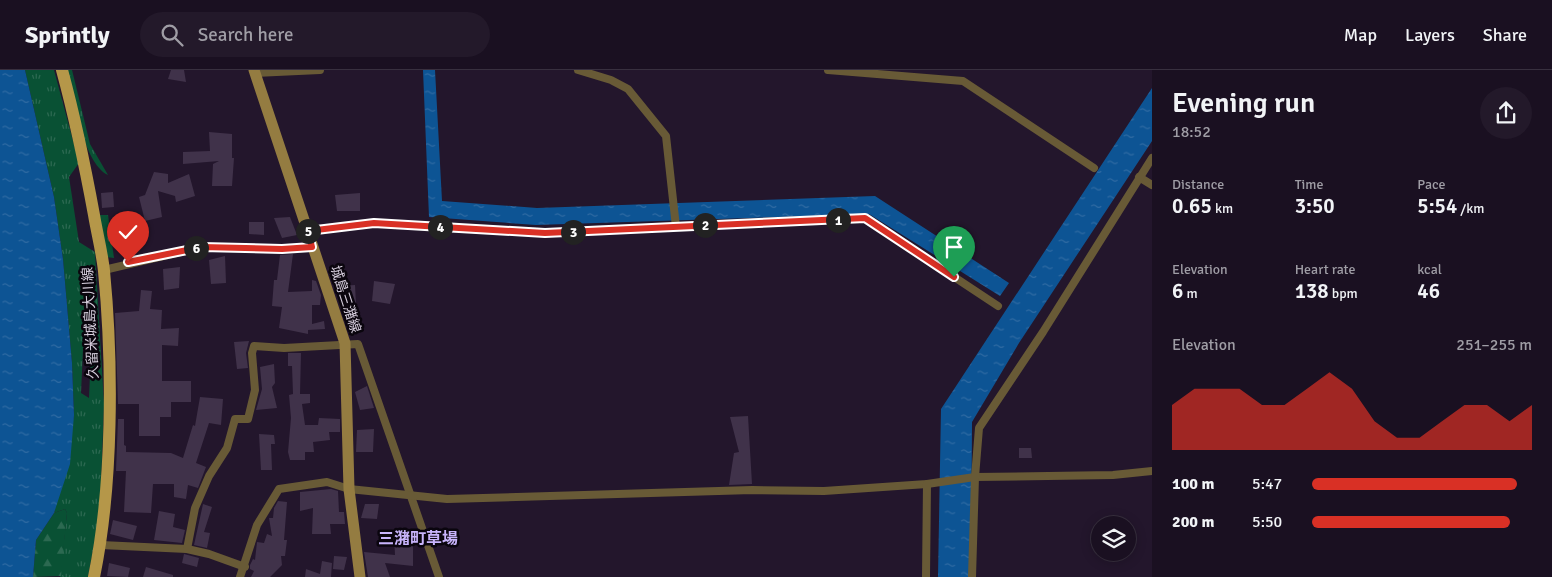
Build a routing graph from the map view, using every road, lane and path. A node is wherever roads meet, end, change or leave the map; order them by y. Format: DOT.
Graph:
graph roads {
  1 [pos="62,70"];
  2 [pos="320,70"];
  3 [pos="578,70"];
  4 [pos="828,70"];
  5 [pos="254,72"];
  6 [pos="1152,158"];
  7 [pos="1094,168"];
  8 [pos="1139,177"];
  9 [pos="1152,185"];
  10 [pos="676,226"];
  11 [pos="308,231"];
  12 [pos="312,247"];
  13 [pos="104,270"];
  14 [pos="998,306"];
  15 [pos="345,343"];
  16 [pos="1152,471"];
  17 [pos="975,477"];
  18 [pos="927,484"];
  19 [pos="349,489"];
  20 [pos="412,496"];
  21 [pos="101,545"];
  22 [pos="187,549"];
  23 [pos="245,567"];
  24 [pos="94,577"];
  25 [pos="240,577"];
  26 [pos="360,577"];
  27 [pos="439,577"];
  28 [pos="926,577"];
  29 [pos="972,577"];
  1 -- 13 [label="main road, 久留米城島大川線"];
  2 -- 5 [label="street"];
  3 -- 10 [label="street"];
  4 -- 7 [label="street"];
  5 -- 11 [label="main road, 城島三潴線"];
  6 -- 8 [label="street"];
  8 -- 9 [label="street"];
  8 -- 17 [label="street"];
  10 -- 11 [label="street"];
  10 -- 14 [label="street"];
  11 -- 12 [label="main road, 城島三潴線"];
  12 -- 13 [label="street"];
  12 -- 15 [label="main road, 城島三潴線"];
  13 -- 21 [label="main road, 久留米城島大川線"];
  15 -- 19 [label="main road, 城島三潴線"];
  15 -- 20 [label="street"];
  15 -- 22 [label="street"];
  16 -- 17 [label="street"];
  17 -- 18 [label="street"];
  17 -- 29 [label="street"];
  18 -- 20 [label="street"];
  18 -- 28 [label="street"];
  19 -- 20 [label="street"];
  19 -- 23 [label="street"];
  19 -- 26 [label="main road, 城島三潴線"];
  20 -- 27 [label="street"];
  21 -- 22 [label="street"];
  21 -- 24 [label="main road, 久留米城島大川線"];
  22 -- 23 [label="street"];
  23 -- 25 [label="street"];
}
